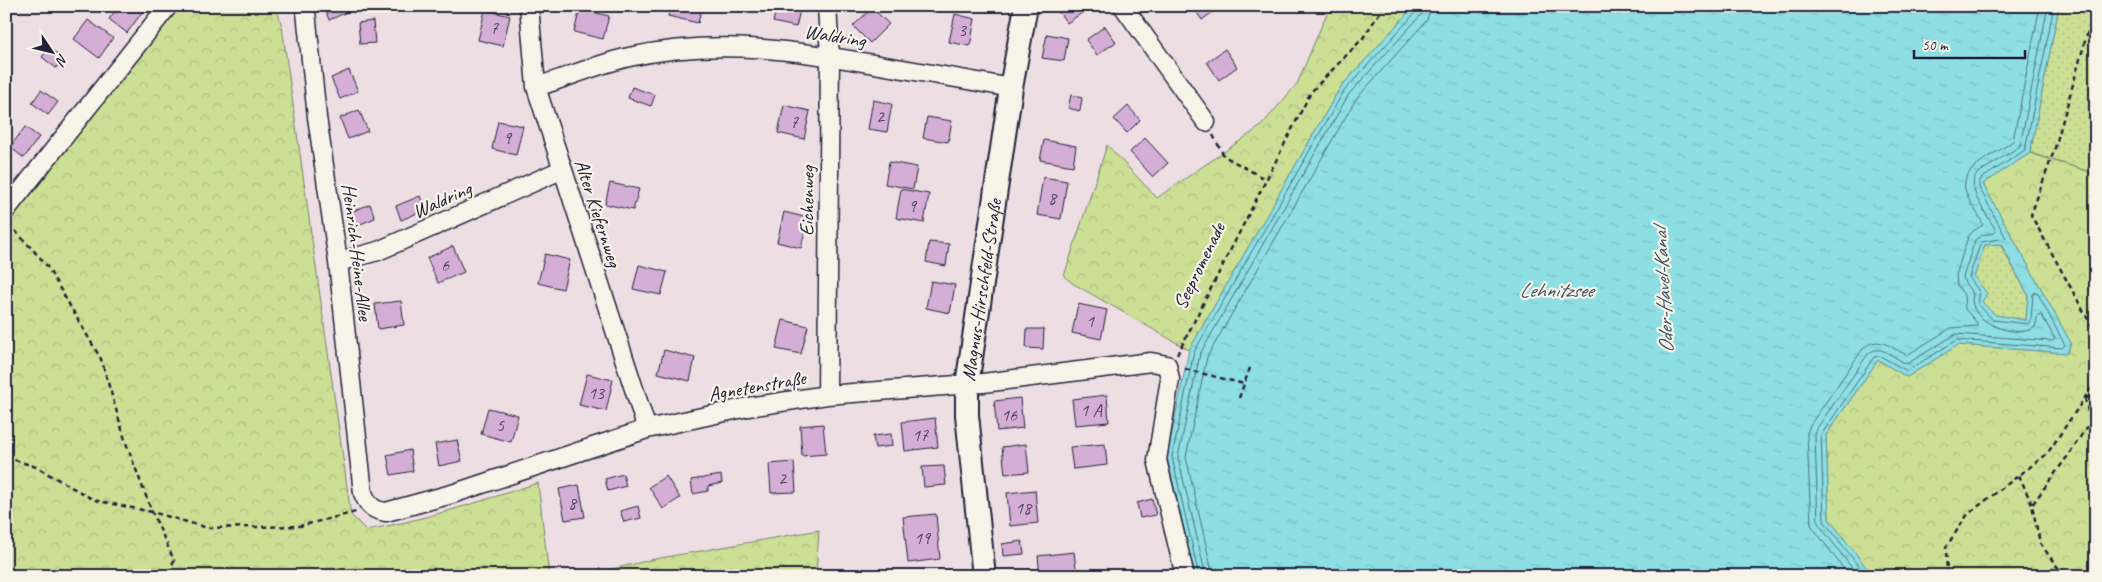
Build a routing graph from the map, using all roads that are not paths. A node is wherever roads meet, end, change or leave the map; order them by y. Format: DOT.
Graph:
graph roads {
  1 [pos="168,6"];
  2 [pos="304,6"];
  3 [pos="529,6"];
  4 [pos="827,6"];
  5 [pos="1026,6"];
  6 [pos="1126,7"];
  7 [pos="830,56"];
  8 [pos="536,87"];
  9 [pos="1011,88"];
  10 [pos="1206,122"];
  11 [pos="561,170"];
  12 [pos="6,210"];
  13 [pos="338,262"];
  14 [pos="967,385"];
  15 [pos="826,395"];
  16 [pos="647,429"];
  17 [pos="367,504"];
  18 [pos="984,576"];
  19 [pos="1185,576"];
  1 -- 12 [label="street"];
  2 -- 13 [label="street, Heinrich-Heine-Allee"];
  3 -- 8 [label="street, Alter Kiefernweg"];
  4 -- 7 [label="street, Eichenweg"];
  5 -- 9 [label="street, Magnus-Hirschfeld-Straße"];
  6 -- 10 [label="street"];
  7 -- 8 [label="street, Waldring"];
  7 -- 9 [label="street, Waldring"];
  7 -- 15 [label="street, Eichenweg"];
  8 -- 11 [label="street, Alter Kiefernweg"];
  9 -- 14 [label="street, Magnus-Hirschfeld-Straße"];
  11 -- 13 [label="street, Waldring"];
  11 -- 16 [label="street, Alter Kiefernweg"];
  13 -- 17 [label="street, Heinrich-Heine-Allee"];
  14 -- 15 [label="street, Agnetenstraße"];
  14 -- 18 [label="street, Magnus-Hirschfeld-Straße"];
  14 -- 19 [label="street, Agnetenstraße"];
  15 -- 16 [label="street, Agnetenstraße"];
  16 -- 17 [label="street, Agnetenstraße"];
}
